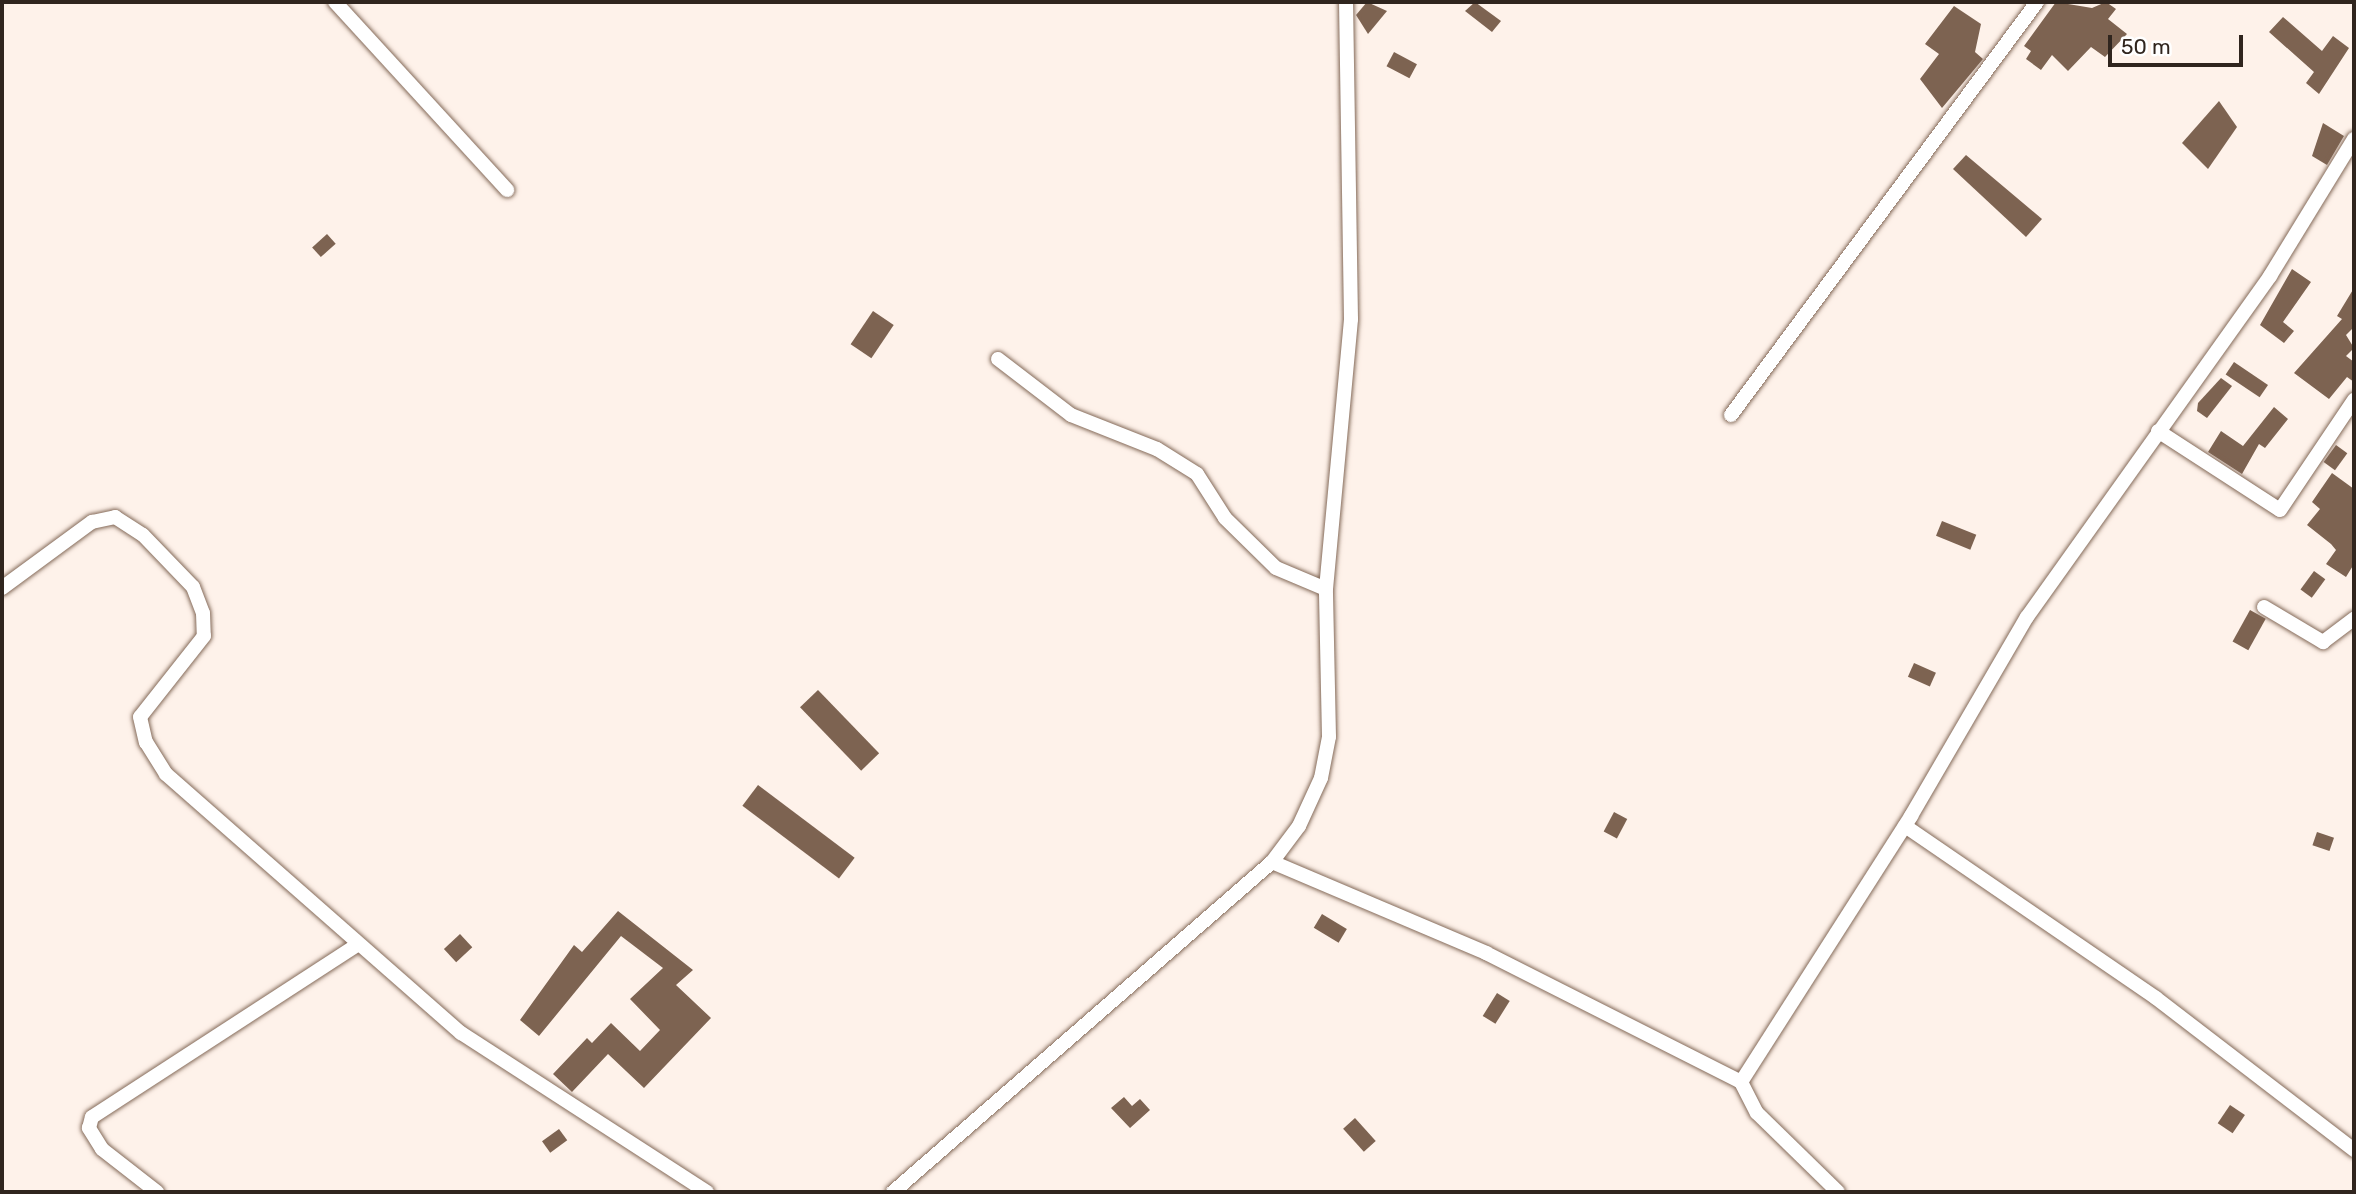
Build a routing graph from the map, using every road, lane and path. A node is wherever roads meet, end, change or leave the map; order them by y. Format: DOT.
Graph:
graph roads {
  1 [pos="335,2"];
  2 [pos="1346,2"];
  3 [pos="2037,2"];
  4 [pos="2354,139"];
  5 [pos="507,190"];
  6 [pos="998,359"];
  7 [pos="2354,400"];
  8 [pos="1731,415"];
  9 [pos="2158,431"];
  10 [pos="2,588"];
  11 [pos="1326,589"];
  12 [pos="2264,607"];
  13 [pos="2354,619"];
  14 [pos="1905,826"];
  15 [pos="1272,862"];
  16 [pos="358,944"];
  17 [pos="1741,1082"];
  18 [pos="2354,1150"];
  19 [pos="157,1192"];
  20 [pos="707,1192"];
  21 [pos="893,1192"];
  22 [pos="1838,1192"];
  1 -- 5 [label="street"];
  2 -- 11 [label="street"];
  3 -- 8 [label="street"];
  4 -- 9 [label="street"];
  6 -- 11 [label="street"];
  7 -- 9 [label="street"];
  9 -- 14 [label="street"];
  10 -- 16 [label="street"];
  11 -- 15 [label="street"];
  12 -- 13 [label="street"];
  14 -- 17 [label="street"];
  14 -- 18 [label="street"];
  15 -- 17 [label="street"];
  15 -- 21 [label="street"];
  16 -- 19 [label="street"];
  16 -- 20 [label="street"];
  17 -- 22 [label="street"];
}
